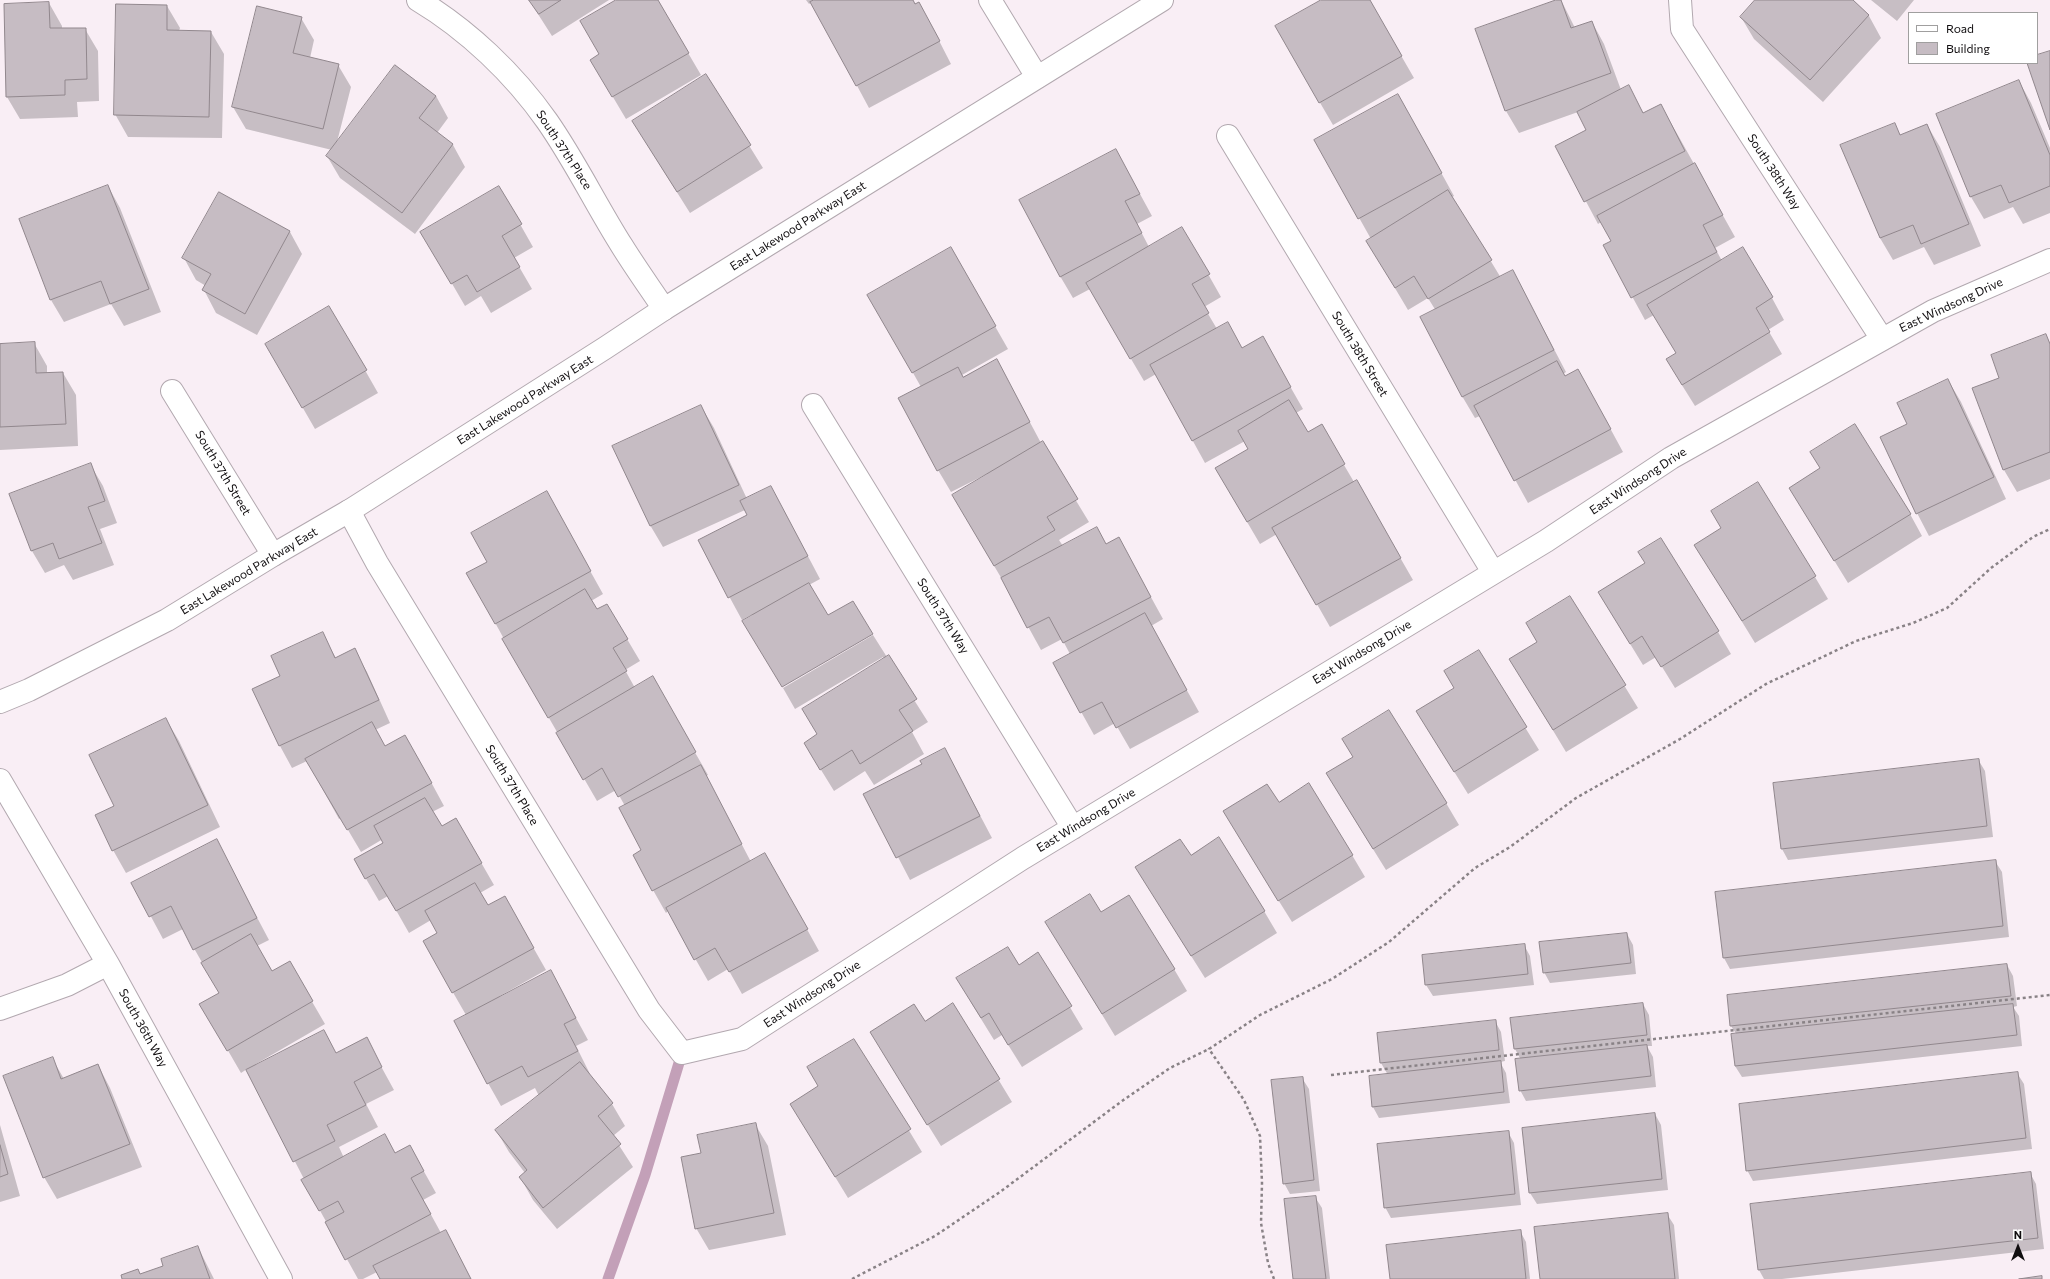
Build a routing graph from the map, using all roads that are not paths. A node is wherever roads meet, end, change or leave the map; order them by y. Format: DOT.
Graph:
graph roads {
  1 [pos="418,0"];
  2 [pos="990,0"];
  3 [pos="1162,0"];
  4 [pos="1680,0"];
  5 [pos="1038,77"];
  6 [pos="1228,136"];
  7 [pos="2050,260"];
  8 [pos="664,309"];
  9 [pos="1882,339"];
  10 [pos="172,391"];
  11 [pos="813,405"];
  12 [pos="350,511"];
  13 [pos="273,555"];
  14 [pos="1493,572"];
  15 [pos="0,702"];
  16 [pos="0,780"];
  17 [pos="1073,828"];
  18 [pos="108,964"];
  19 [pos="0,1008"];
  20 [pos="682,1053"];
  21 [pos="281,1279"];
  1 -- 8 [label="street, South 37th Place"];
  2 -- 5 [label="street"];
  3 -- 5 [label="street, East Lakewood Parkway East"];
  4 -- 9 [label="street, South 38th Way"];
  5 -- 8 [label="street, East Lakewood Parkway East"];
  6 -- 14 [label="street, South 38th Street"];
  7 -- 9 [label="street, East Windsong Drive"];
  8 -- 12 [label="street, East Lakewood Parkway East"];
  9 -- 14 [label="street, East Windsong Drive"];
  10 -- 13 [label="street, South 37th Street"];
  11 -- 17 [label="street, South 37th Way"];
  12 -- 13 [label="street, East Lakewood Parkway East"];
  12 -- 20 [label="street, South 37th Place"];
  13 -- 15 [label="street, East Lakewood Parkway East"];
  14 -- 17 [label="street, East Windsong Drive"];
  16 -- 18 [label="street, South 36th Way"];
  17 -- 20 [label="street, East Windsong Drive"];
  18 -- 19 [label="street"];
  18 -- 21 [label="street, South 36th Way"];
}
